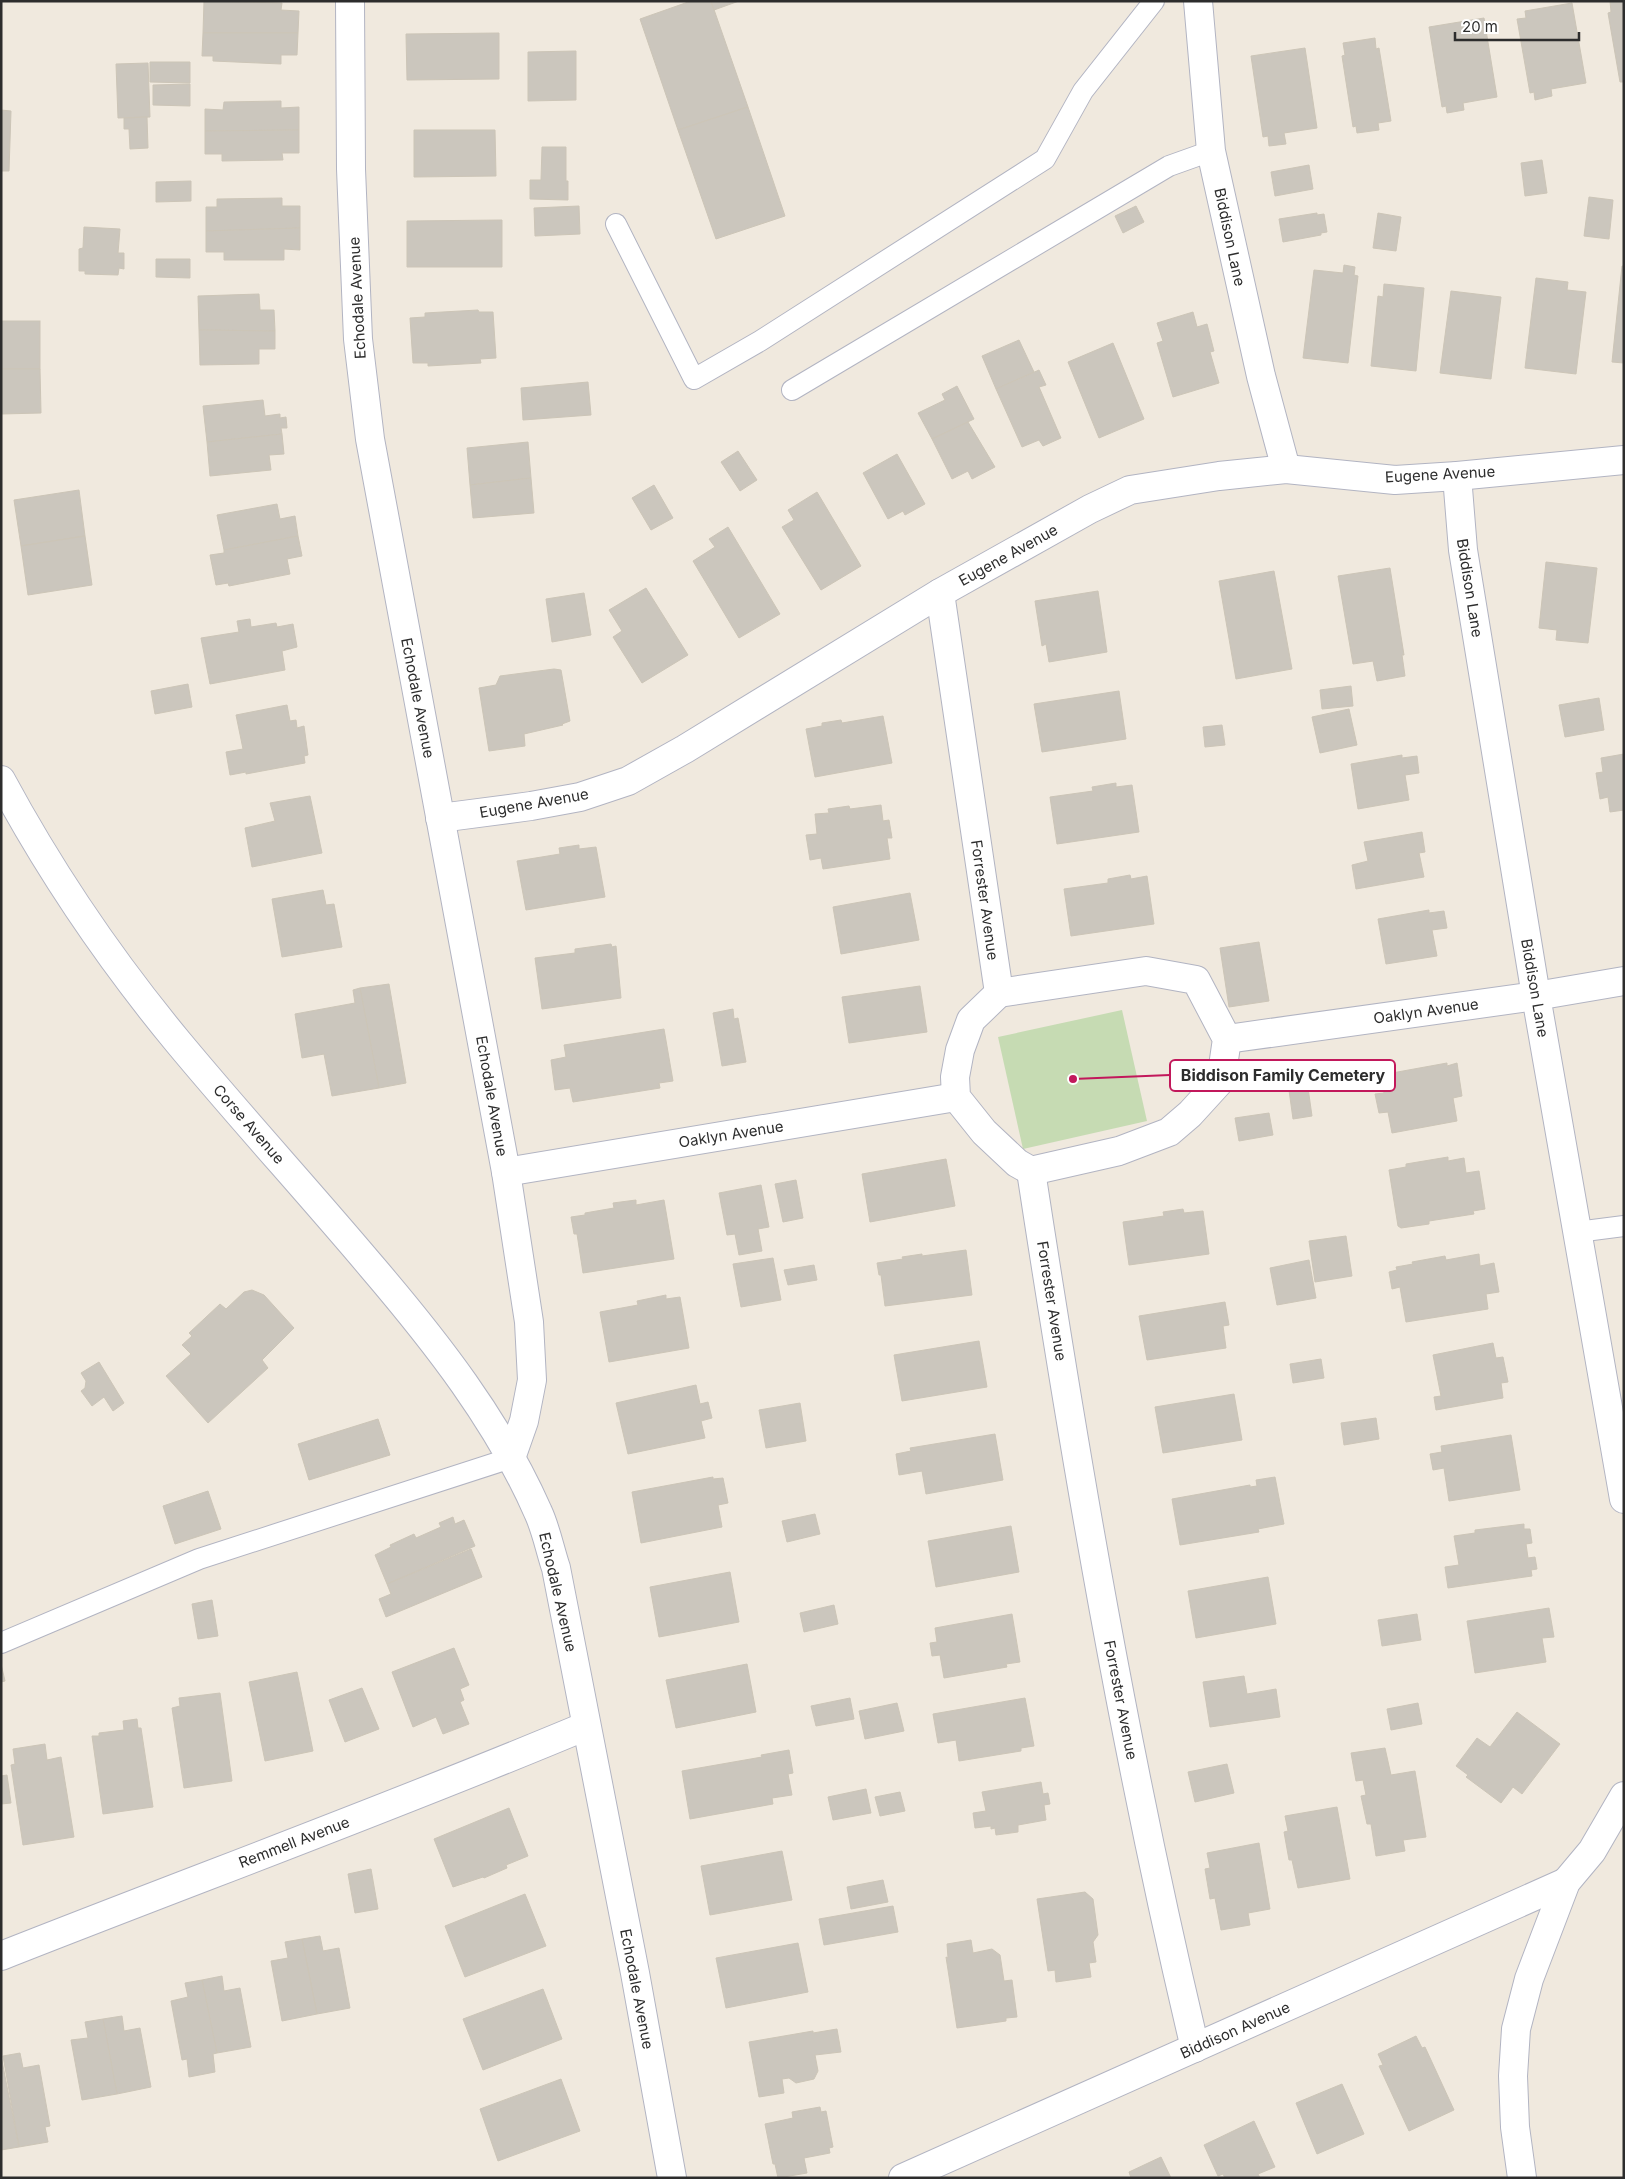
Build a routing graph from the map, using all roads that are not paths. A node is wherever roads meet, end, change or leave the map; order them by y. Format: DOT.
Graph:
graph roads {
  1 [pos="350,1"];
  2 [pos="1154,1"];
  3 [pos="1198,1"];
  4 [pos="1211,151"];
  5 [pos="616,224"];
  6 [pos="792,390"];
  7 [pos="1624,460"];
  8 [pos="1286,469"];
  9 [pos="1457,476"];
  10 [pos="940,593"];
  11 [pos="1,780"];
  12 [pos="440,818"];
  13 [pos="1624,981"];
  14 [pos="999,993"];
  15 [pos="1536,996"];
  16 [pos="1227,1039"];
  17 [pos="956,1097"];
  18 [pos="1032,1171"];
  19 [pos="506,1172"];
  20 [pos="1624,1226"];
  21 [pos="1577,1232"];
  22 [pos="511,1458"];
  23 [pos="1622,1484"];
  24 [pos="1,1642"];
  25 [pos="586,1726"];
  26 [pos="1624,1796"];
  27 [pos="1566,1882"];
  28 [pos="1,1956"];
  29 [pos="1195,2048"];
  30 [pos="672,2178"];
  31 [pos="903,2178"];
  32 [pos="1522,2178"];
  1 -- 12 [label="street, Echodale Avenue"];
  2 -- 5 [label="lane"];
  3 -- 4 [label="street, Biddison Lane"];
  4 -- 6 [label="lane"];
  4 -- 8 [label="street, Biddison Lane"];
  7 -- 9 [label="street, Eugene Avenue"];
  8 -- 9 [label="street, Eugene Avenue"];
  8 -- 10 [label="street, Eugene Avenue"];
  9 -- 15 [label="street, Biddison Lane"];
  10 -- 12 [label="street, Eugene Avenue"];
  10 -- 14 [label="street, Forrester Avenue"];
  11 -- 22 [label="street, Corse Avenue"];
  12 -- 19 [label="street, Echodale Avenue"];
  13 -- 15 [label="street, Oaklyn Avenue"];
  14 -- 16 [label="street"];
  14 -- 17 [label="street"];
  15 -- 16 [label="street, Oaklyn Avenue"];
  15 -- 21 [label="street, Biddison Lane"];
  16 -- 18 [label="street"];
  17 -- 18 [label="street"];
  17 -- 19 [label="street, Oaklyn Avenue"];
  18 -- 29 [label="street, Forrester Avenue"];
  19 -- 22 [label="street, Echodale Avenue"];
  20 -- 21 [label="lane"];
  21 -- 23 [label="street, Biddison Lane"];
  22 -- 24 [label="lane"];
  22 -- 25 [label="street, Echodale Avenue"];
  25 -- 28 [label="street, Remmell Avenue"];
  25 -- 30 [label="street, Echodale Avenue"];
  26 -- 27 [label="street"];
  27 -- 29 [label="street, Biddison Avenue"];
  27 -- 32 [label="street"];
  29 -- 31 [label="street, Biddison Avenue"];
}
